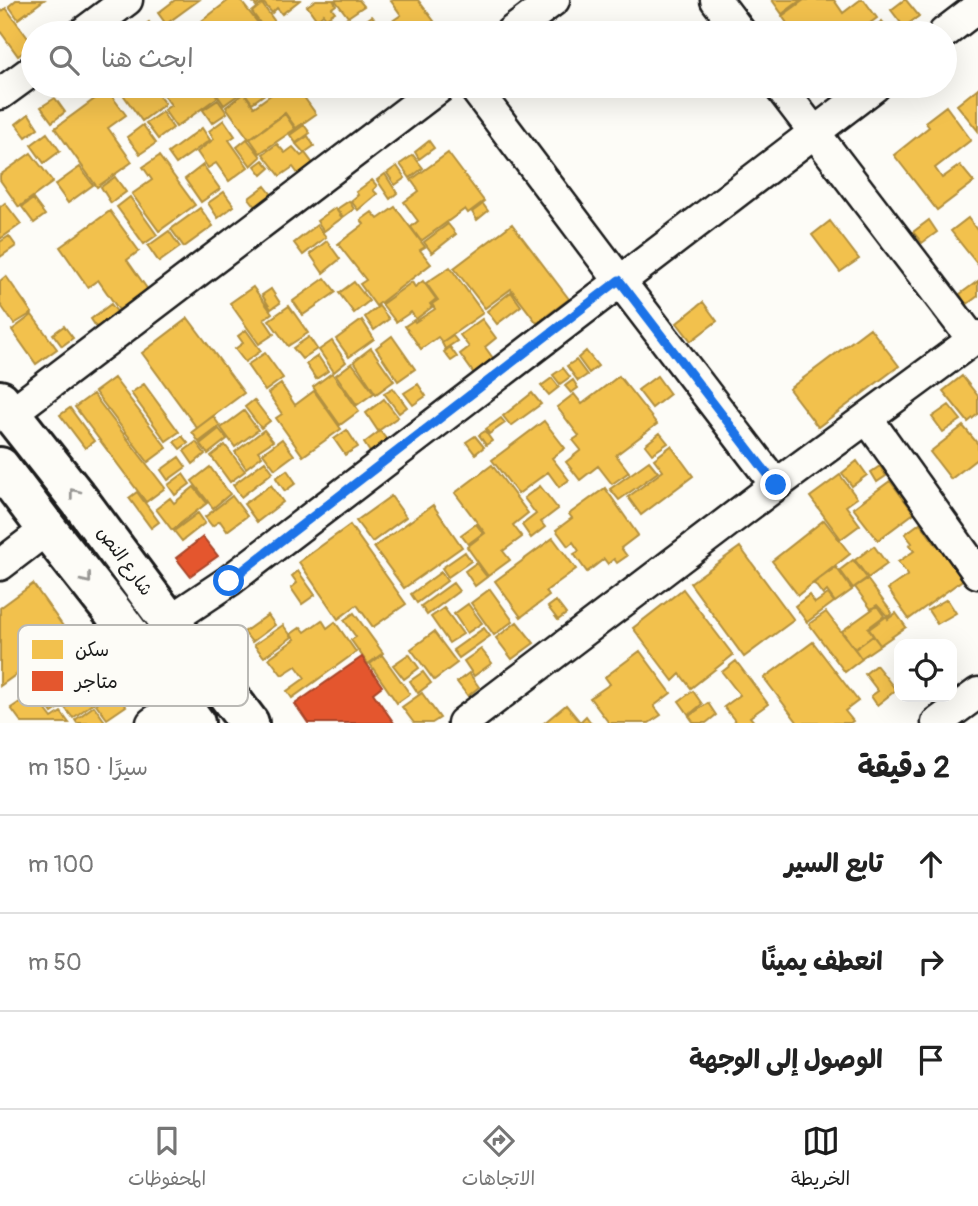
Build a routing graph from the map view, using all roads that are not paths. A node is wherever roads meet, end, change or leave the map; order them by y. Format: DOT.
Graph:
graph roads {
  1 [pos="127,0"];
  2 [pos="716,0"];
  3 [pos="551,1"];
  4 [pos="978,8"];
  5 [pos="99,21"];
  6 [pos="525,21"];
  7 [pos="732,21"];
  8 [pos="957,23"];
  9 [pos="21,79"];
  10 [pos="0,94"];
  11 [pos="425,98"];
  12 [pos="482,98"];
  13 [pos="788,98"];
  14 [pos="859,98"];
  15 [pos="814,132"];
  16 [pos="619,280"];
  17 [pos="976,338"];
  18 [pos="5,407"];
  19 [pos="867,418"];
  20 [pos="0,467"];
  21 [pos="776,485"];
  22 [pos="47,529"];
  23 [pos="0,565"];
  24 [pos="978,573"];
  25 [pos="169,621"];
  26 [pos="123,625"];
  27 [pos="172,625"];
  28 [pos="978,693"];
  29 [pos="236,706"];
  30 [pos="248,723"];
  31 [pos="463,723"];
  32 [pos="937,723"];
  1 -- 5 [label="street"];
  2 -- 7 [label="street"];
  3 -- 6 [label="street"];
  4 -- 8 [label="street"];
  9 -- 10 [label="street"];
  11 -- 18 [label="street"];
  12 -- 16 [label="street"];
  13 -- 15 [label="street"];
  14 -- 15 [label="street"];
  15 -- 16 [label="street"];
  15 -- 17 [label="street"];
  16 -- 21 [label="street"];
  16 -- 25 [label="street"];
  17 -- 19 [label="street"];
  25 -- 18 [label="main road, شارع النص, one-way"];
  19 -- 21 [label="street"];
  19 -- 24 [label="street"];
  20 -- 22 [label="main road"];
  21 -- 31 [label="street"];
  22 -- 23 [label="street"];
  22 -- 26 [label="main road, one-way"];
  25 -- 27 [label="main road, شارع النص"];
  28 -- 32 [label="street"];
  29 -- 30 [label="main road, شارع النص"];
}
